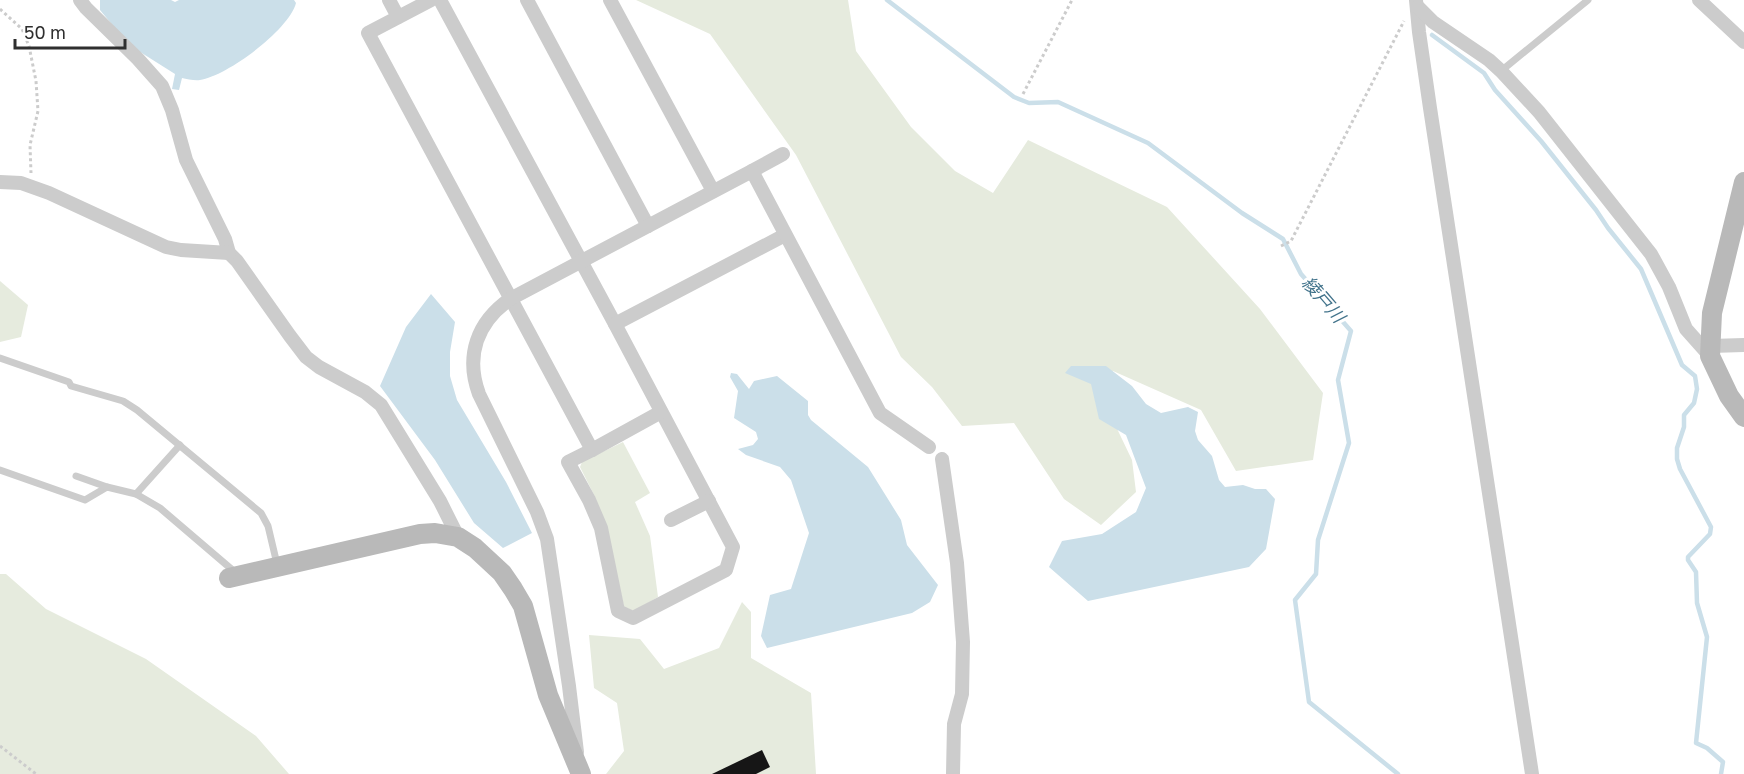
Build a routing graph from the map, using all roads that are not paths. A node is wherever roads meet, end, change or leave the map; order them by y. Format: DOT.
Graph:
graph roads {
  1 [pos="80,0"];
  2 [pos="389,0"];
  3 [pos="431,0"];
  4 [pos="440,0"];
  5 [pos="527,0"];
  6 [pos="610,0"];
  7 [pos="1588,0"];
  8 [pos="1699,0"];
  9 [pos="1417,3"];
  10 [pos="398,17"];
  11 [pos="1744,42"];
  12 [pos="1501,71"];
  13 [pos="783,154"];
  14 [pos="752,171"];
  15 [pos="0,182"];
  16 [pos="1744,182"];
  17 [pos="712,191"];
  18 [pos="648,226"];
  19 [pos="785,235"];
  20 [pos="229,253"];
  21 [pos="581,262"];
  22 [pos="510,299"];
  23 [pos="615,324"];
  24 [pos="1744,345"];
  25 [pos="1710,351"];
  26 [pos="0,358"];
  27 [pos="661,412"];
  28 [pos="1744,417"];
  29 [pos="180,445"];
  30 [pos="929,447"];
  31 [pos="592,450"];
  32 [pos="942,459"];
  33 [pos="0,470"];
  34 [pos="76,476"];
  35 [pos="107,487"];
  36 [pos="136,494"];
  37 [pos="709,501"];
  38 [pos="671,520"];
  39 [pos="458,537"];
  40 [pos="278,567"];
  41 [pos="234,577"];
  42 [pos="579,770"];
  43 [pos="953,774"];
  44 [pos="1532,774"];
  1 -- 20 [label="street"];
  2 -- 10 [label="street"];
  3 -- 10 [label="street"];
  4 -- 21 [label="street"];
  5 -- 18 [label="street"];
  6 -- 17 [label="street"];
  7 -- 12 [label="lane"];
  8 -- 11 [label="street"];
  9 -- 12 [label="street"];
  9 -- 44 [label="street"];
  10 -- 22 [label="street"];
  12 -- 25 [label="street"];
  13 -- 14 [label="street"];
  14 -- 17 [label="street"];
  14 -- 19 [label="street"];
  15 -- 20 [label="street"];
  16 -- 25 [label="street"];
  17 -- 18 [label="street"];
  18 -- 21 [label="street"];
  19 -- 23 [label="street"];
  19 -- 30 [label="street"];
  20 -- 39 [label="street"];
  21 -- 22 [label="street"];
  21 -- 23 [label="street"];
  22 -- 31 [label="street"];
  22 -- 42 [label="street"];
  23 -- 27 [label="street"];
  24 -- 25 [label="street"];
  25 -- 28 [label="street"];
  26 -- 29 [label="lane"];
  27 -- 31 [label="street"];
  27 -- 37 [label="street"];
  29 -- 36 [label="lane"];
  29 -- 40 [label="lane"];
  31 -- 37 [label="street"];
  32 -- 43 [label="street"];
  33 -- 35 [label="lane"];
  34 -- 35 [label="lane"];
  35 -- 36 [label="lane"];
  36 -- 41 [label="lane"];
  37 -- 38 [label="street"];
  39 -- 40 [label="street"];
  39 -- 42 [label="street"];
  40 -- 41 [label="street"];
}
